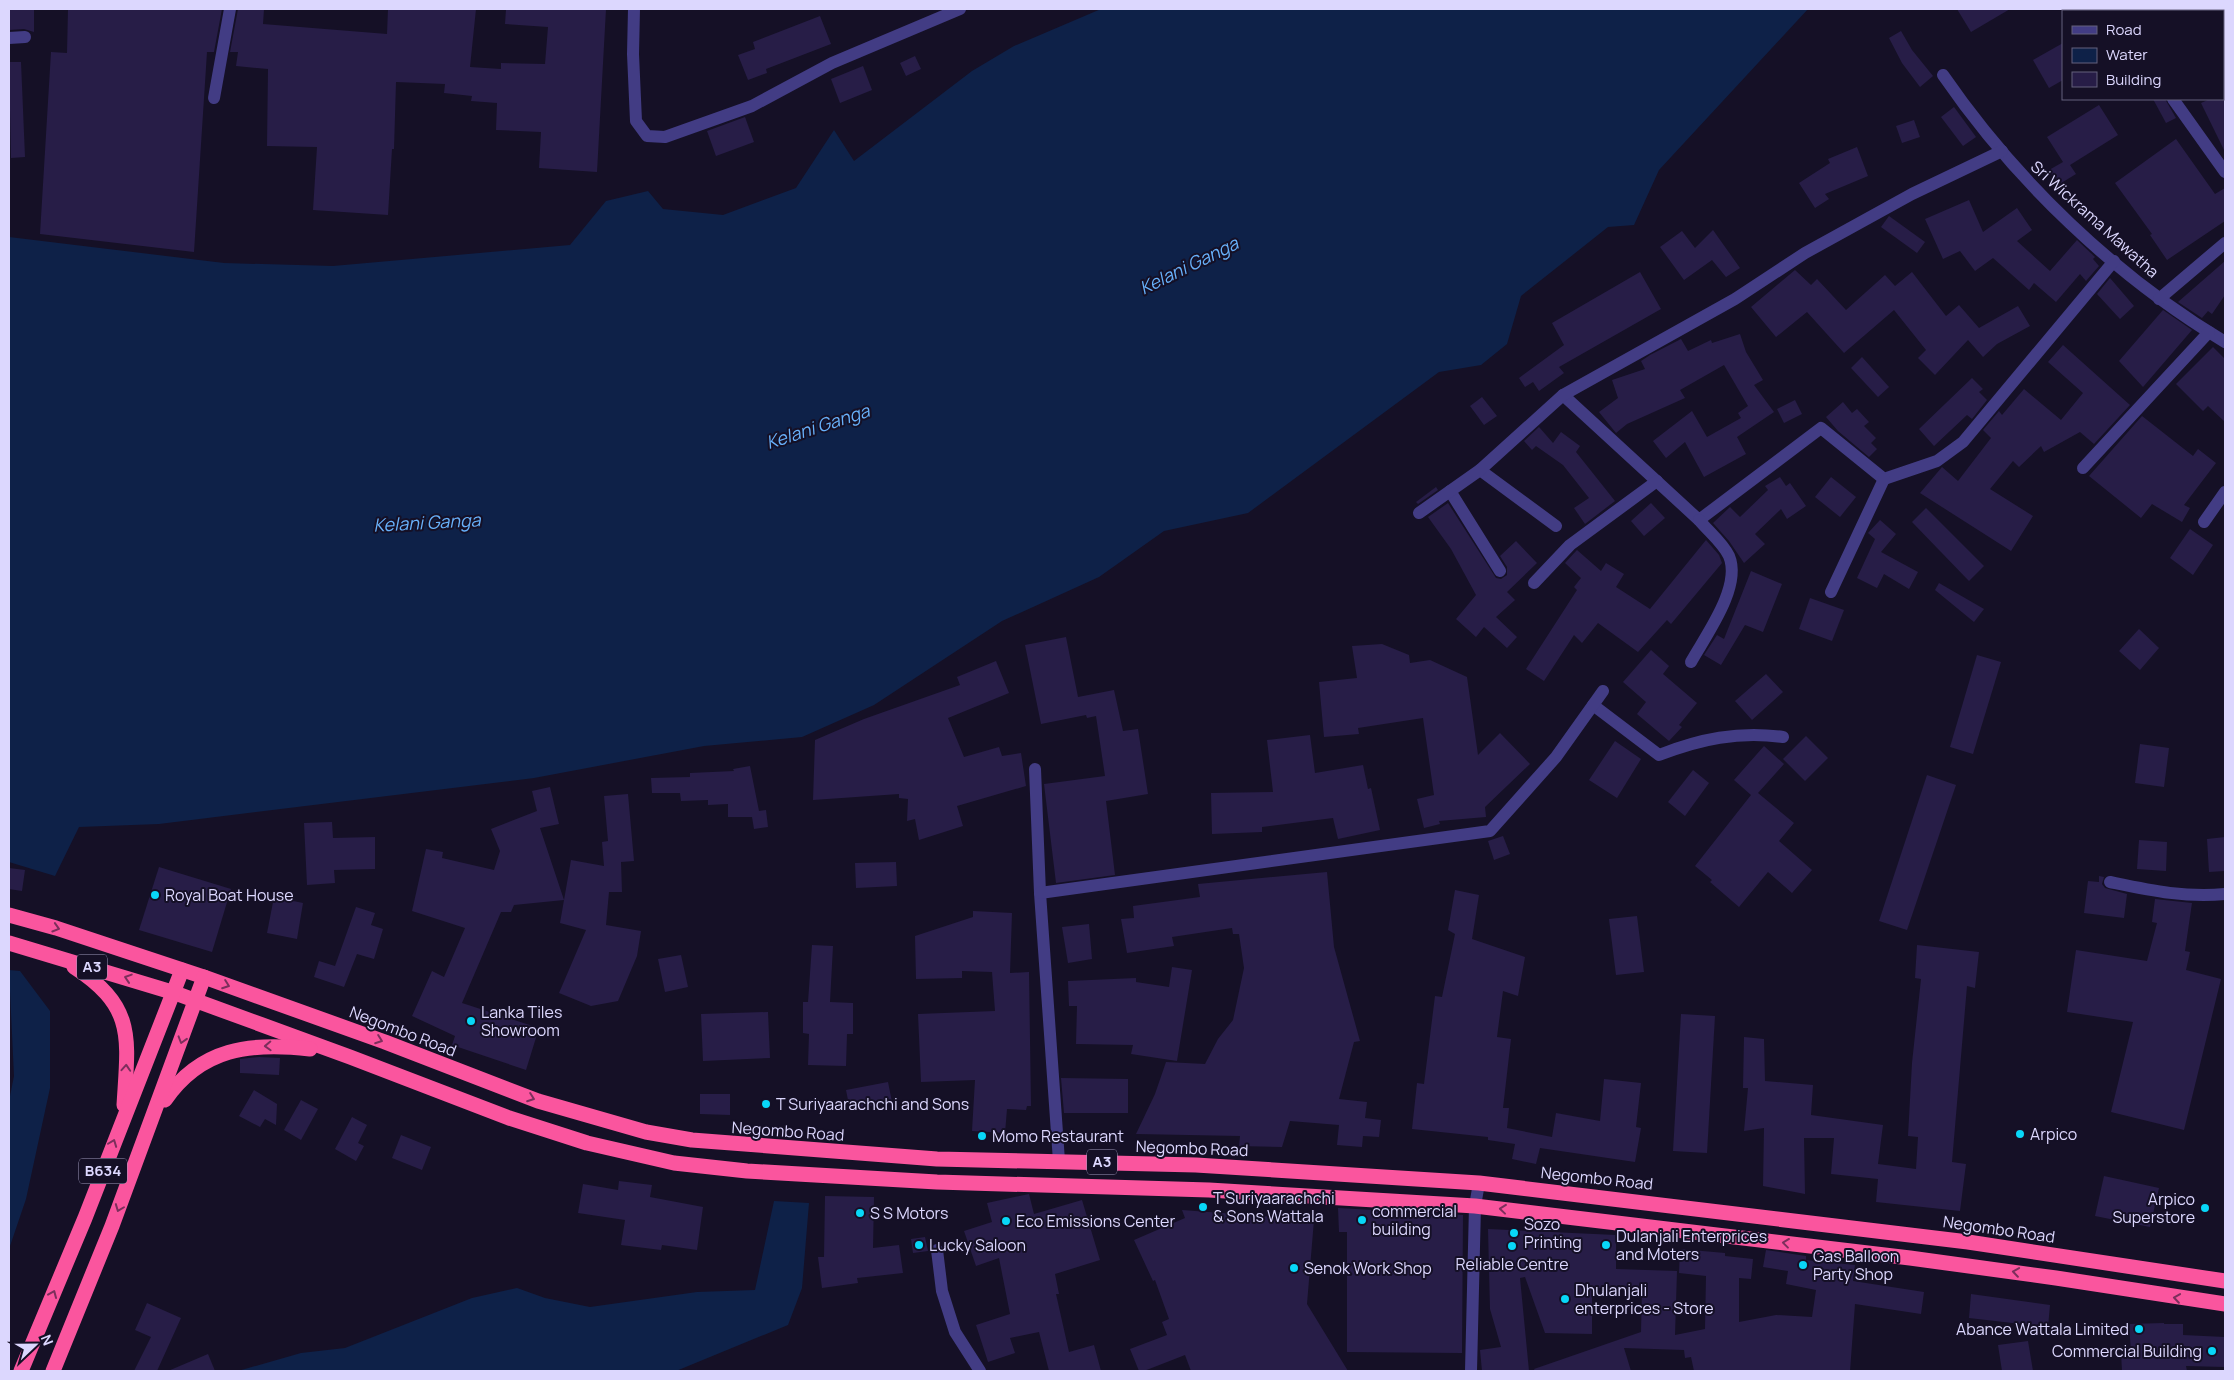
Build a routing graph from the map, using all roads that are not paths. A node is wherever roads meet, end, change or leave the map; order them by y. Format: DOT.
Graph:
graph roads {
  1 [pos="230,9"];
  2 [pos="634,9"];
  3 [pos="960,9"];
  4 [pos="25,37"];
  5 [pos="9,38"];
  6 [pos="1943,75"];
  7 [pos="214,98"];
  8 [pos="2175,100"];
  9 [pos="2002,151"];
  10 [pos="2225,172"];
  11 [pos="2225,244"];
  12 [pos="2114,261"];
  13 [pos="2159,299"];
  14 [pos="2209,332"];
  15 [pos="2225,342"];
  16 [pos="1563,395"];
  17 [pos="2083,468"];
  18 [pos="1480,470"];
  19 [pos="1884,479"];
  20 [pos="1657,481"];
  21 [pos="1450,491"];
  22 [pos="2225,492"];
  23 [pos="1419,512"];
  24 [pos="1699,520"];
  25 [pos="2204,522"];
  26 [pos="1556,526"];
  27 [pos="1500,571"];
  28 [pos="1534,583"];
  29 [pos="1831,592"];
  30 [pos="1691,662"];
  31 [pos="1603,691"];
  32 [pos="1593,705"];
  33 [pos="1783,737"];
  34 [pos="1036,769"];
  35 [pos="2110,882"];
  36 [pos="1040,893"];
  37 [pos="2225,894"];
  38 [pos="9,915"];
  39 [pos="9,943"];
  40 [pos="59,957"];
  41 [pos="182,970"];
  42 [pos="204,977"];
  43 [pos="175,993"];
  44 [pos="194,1002"];
  45 [pos="350,1057"];
  46 [pos="123,1116"];
  47 [pos="154,1116"];
  48 [pos="1059,1161"];
  49 [pos="1479,1183"];
  50 [pos="1475,1206"];
  51 [pos="937,1250"];
  52 [pos="2225,1281"];
  53 [pos="2225,1304"];
  54 [pos="21,1371"];
  55 [pos="53,1371"];
  56 [pos="980,1371"];
  57 [pos="1471,1371"];
  1 -- 7 [label="street"];
  2 -- 3 [label="street"];
  4 -- 5 [label="street"];
  6 -- 9 [label="street, Sri Wickrama Mawatha"];
  8 -- 10 [label="street"];
  9 -- 12 [label="street, Sri Wickrama Mawatha"];
  9 -- 16 [label="street"];
  11 -- 13 [label="street"];
  12 -- 13 [label="street, Sri Wickrama Mawatha"];
  12 -- 19 [label="street"];
  13 -- 14 [label="street, Sri Wickrama Mawatha"];
  14 -- 15 [label="street, Sri Wickrama Mawatha"];
  14 -- 17 [label="street"];
  16 -- 18 [label="street"];
  16 -- 20 [label="street"];
  18 -- 21 [label="street"];
  18 -- 26 [label="street"];
  19 -- 24 [label="street"];
  19 -- 29 [label="street"];
  20 -- 24 [label="street"];
  20 -- 28 [label="street"];
  21 -- 23 [label="street"];
  21 -- 27 [label="street"];
  22 -- 25 [label="street"];
  24 -- 30 [label="street"];
  31 -- 32 [label="street"];
  32 -- 33 [label="street"];
  32 -- 36 [label="street"];
  34 -- 36 [label="street"];
  35 -- 37 [label="street"];
  36 -- 48 [label="street"];
  38 -- 41 [label="highway, Negombo Road / A3, one-way"];
  39 -- 40 [label="highway, A3"];
  43 -- 40 [label="highway, A3, one-way"];
  46 -- 40 [label="highway, one-way"];
  41 -- 42 [label="highway, Negombo Road / A3"];
  41 -- 43 [label="highway, B634"];
  42 -- 44 [label="highway, B634"];
  42 -- 48 [label="highway, Negombo Road / A3, one-way"];
  43 -- 44 [label="highway, A3"];
  43 -- 46 [label="highway, B634"];
  44 -- 45 [label="highway, A3"];
  44 -- 47 [label="highway, B634, one-way"];
  45 -- 47 [label="highway, one-way"];
  45 -- 50 [label="highway, A3"];
  54 -- 46 [label="highway, B634, one-way"];
  47 -- 55 [label="highway, B634, one-way"];
  48 -- 49 [label="highway, Negombo Road / A3"];
  49 -- 50 [label="street"];
  49 -- 52 [label="highway, Negombo Road / A3"];
  53 -- 50 [label="highway, A3, one-way"];
  50 -- 57 [label="street"];
  51 -- 56 [label="street"];
}
